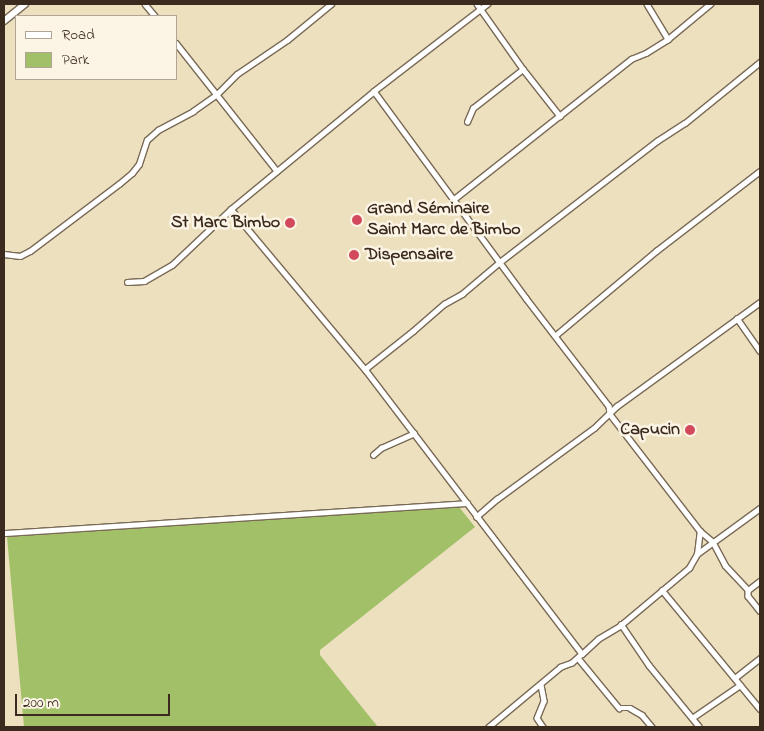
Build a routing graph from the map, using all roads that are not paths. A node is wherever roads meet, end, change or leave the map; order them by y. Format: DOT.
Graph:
graph roads {
  1 [pos="25,4"];
  2 [pos="145,4"];
  3 [pos="332,4"];
  4 [pos="488,4"];
  5 [pos="647,4"];
  6 [pos="710,4"];
  7 [pos="479,6"];
  8 [pos="154,15"];
  9 [pos="4,21"];
  10 [pos="668,39"];
  11 [pos="178,45"];
  12 [pos="760,62"];
  13 [pos="523,69"];
  14 [pos="374,90"];
  15 [pos="218,94"];
  16 [pos="560,116"];
  17 [pos="467,122"];
  18 [pos="277,171"];
  19 [pos="760,171"];
  20 [pos="454,199"];
  21 [pos="231,209"];
  22 [pos="4,254"];
  23 [pos="501,261"];
  24 [pos="127,282"];
  25 [pos="760,302"];
  26 [pos="737,318"];
  27 [pos="556,335"];
  28 [pos="760,351"];
  29 [pos="365,369"];
  30 [pos="610,414"];
  31 [pos="414,433"];
  32 [pos="373,455"];
  33 [pos="467,503"];
  34 [pos="760,508"];
  35 [pos="476,517"];
  36 [pos="700,531"];
  37 [pos="4,533"];
  38 [pos="11,533"];
  39 [pos="21,535"];
  40 [pos="713,542"];
  41 [pos="697,554"];
  42 [pos="760,581"];
  43 [pos="662,590"];
  44 [pos="748,590"];
  45 [pos="760,611"];
  46 [pos="621,625"];
  47 [pos="580,656"];
  48 [pos="760,658"];
  49 [pos="736,676"];
  50 [pos="541,685"];
  51 [pos="740,686"];
  52 [pos="760,708"];
  53 [pos="692,718"];
  54 [pos="490,727"];
  55 [pos="544,727"];
  56 [pos="652,727"];
  57 [pos="699,727"];
  1 -- 9 [label="main road"];
  2 -- 8 [label="street"];
  3 -- 15 [label="street"];
  4 -- 7 [label="street"];
  5 -- 10 [label="street"];
  6 -- 10 [label="street"];
  7 -- 13 [label="street"];
  7 -- 14 [label="street"];
  10 -- 16 [label="street"];
  11 -- 15 [label="street"];
  12 -- 23 [label="street"];
  13 -- 16 [label="street"];
  13 -- 17 [label="street"];
  14 -- 18 [label="street"];
  14 -- 20 [label="street"];
  15 -- 18 [label="street"];
  15 -- 22 [label="street"];
  16 -- 20 [label="street"];
  18 -- 21 [label="street"];
  19 -- 27 [label="street"];
  20 -- 23 [label="street"];
  21 -- 24 [label="street"];
  21 -- 29 [label="street"];
  23 -- 27 [label="street"];
  23 -- 29 [label="street"];
  25 -- 26 [label="street"];
  26 -- 28 [label="street"];
  26 -- 30 [label="street"];
  27 -- 30 [label="street"];
  29 -- 31 [label="street"];
  30 -- 35 [label="street"];
  30 -- 36 [label="street"];
  31 -- 32 [label="street"];
  31 -- 33 [label="street"];
  33 -- 35 [label="street"];
  33 -- 38 [label="street"];
  34 -- 40 [label="street"];
  35 -- 47 [label="street"];
  36 -- 40 [label="street"];
  36 -- 41 [label="street"];
  37 -- 38 [label="street"];
  38 -- 39 [label="street"];
  40 -- 41 [label="street"];
  40 -- 44 [label="street"];
  41 -- 43 [label="street"];
  42 -- 44 [label="street"];
  43 -- 46 [label="street"];
  43 -- 49 [label="street"];
  44 -- 45 [label="street"];
  46 -- 47 [label="street"];
  46 -- 53 [label="street"];
  47 -- 50 [label="street"];
  47 -- 56 [label="street"];
  48 -- 49 [label="street"];
  49 -- 51 [label="street"];
  50 -- 54 [label="street"];
  50 -- 55 [label="street"];
  51 -- 52 [label="street"];
  51 -- 53 [label="street"];
  53 -- 57 [label="street"];
}
